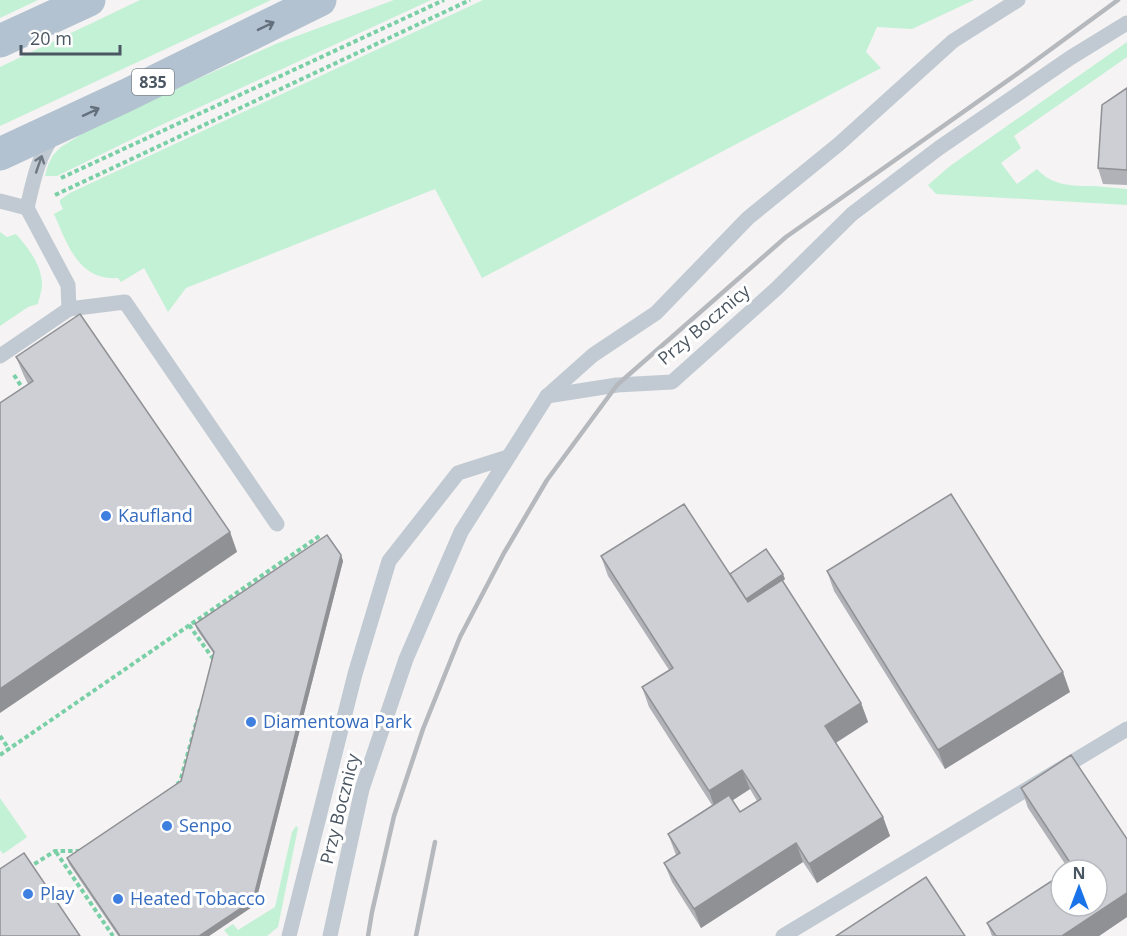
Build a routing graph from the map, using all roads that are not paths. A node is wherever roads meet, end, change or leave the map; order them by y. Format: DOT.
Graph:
graph roads {
  1 [pos="88,0"];
  2 [pos="320,0"];
  3 [pos="1018,0"];
  4 [pos="1127,23"];
  5 [pos="0,42"];
  6 [pos="61,126"];
  7 [pos="0,154"];
  8 [pos="0,201"];
  9 [pos="27,208"];
  10 [pos="69,309"];
  11 [pos="0,356"];
  12 [pos="547,396"];
  13 [pos="508,458"];
  14 [pos="277,524"];
  15 [pos="1127,729"];
  16 [pos="290,936"];
  17 [pos="330,936"];
  18 [pos="783,936"];
  1 -- 5 [label="main road"];
  6 -- 2 [label="main road, 835, one-way"];
  3 -- 12 [label="lane"];
  4 -- 12 [label="lane, Przy Bocznicy"];
  6 -- 7 [label="main road, 835"];
  9 -- 6 [label="lane, one-way"];
  8 -- 9 [label="lane"];
  9 -- 10 [label="lane"];
  10 -- 11 [label="lane"];
  10 -- 14 [label="lane"];
  12 -- 13 [label="lane, Przy Bocznicy"];
  13 -- 16 [label="lane"];
  13 -- 17 [label="lane, Przy Bocznicy"];
  15 -- 18 [label="lane"];
}
